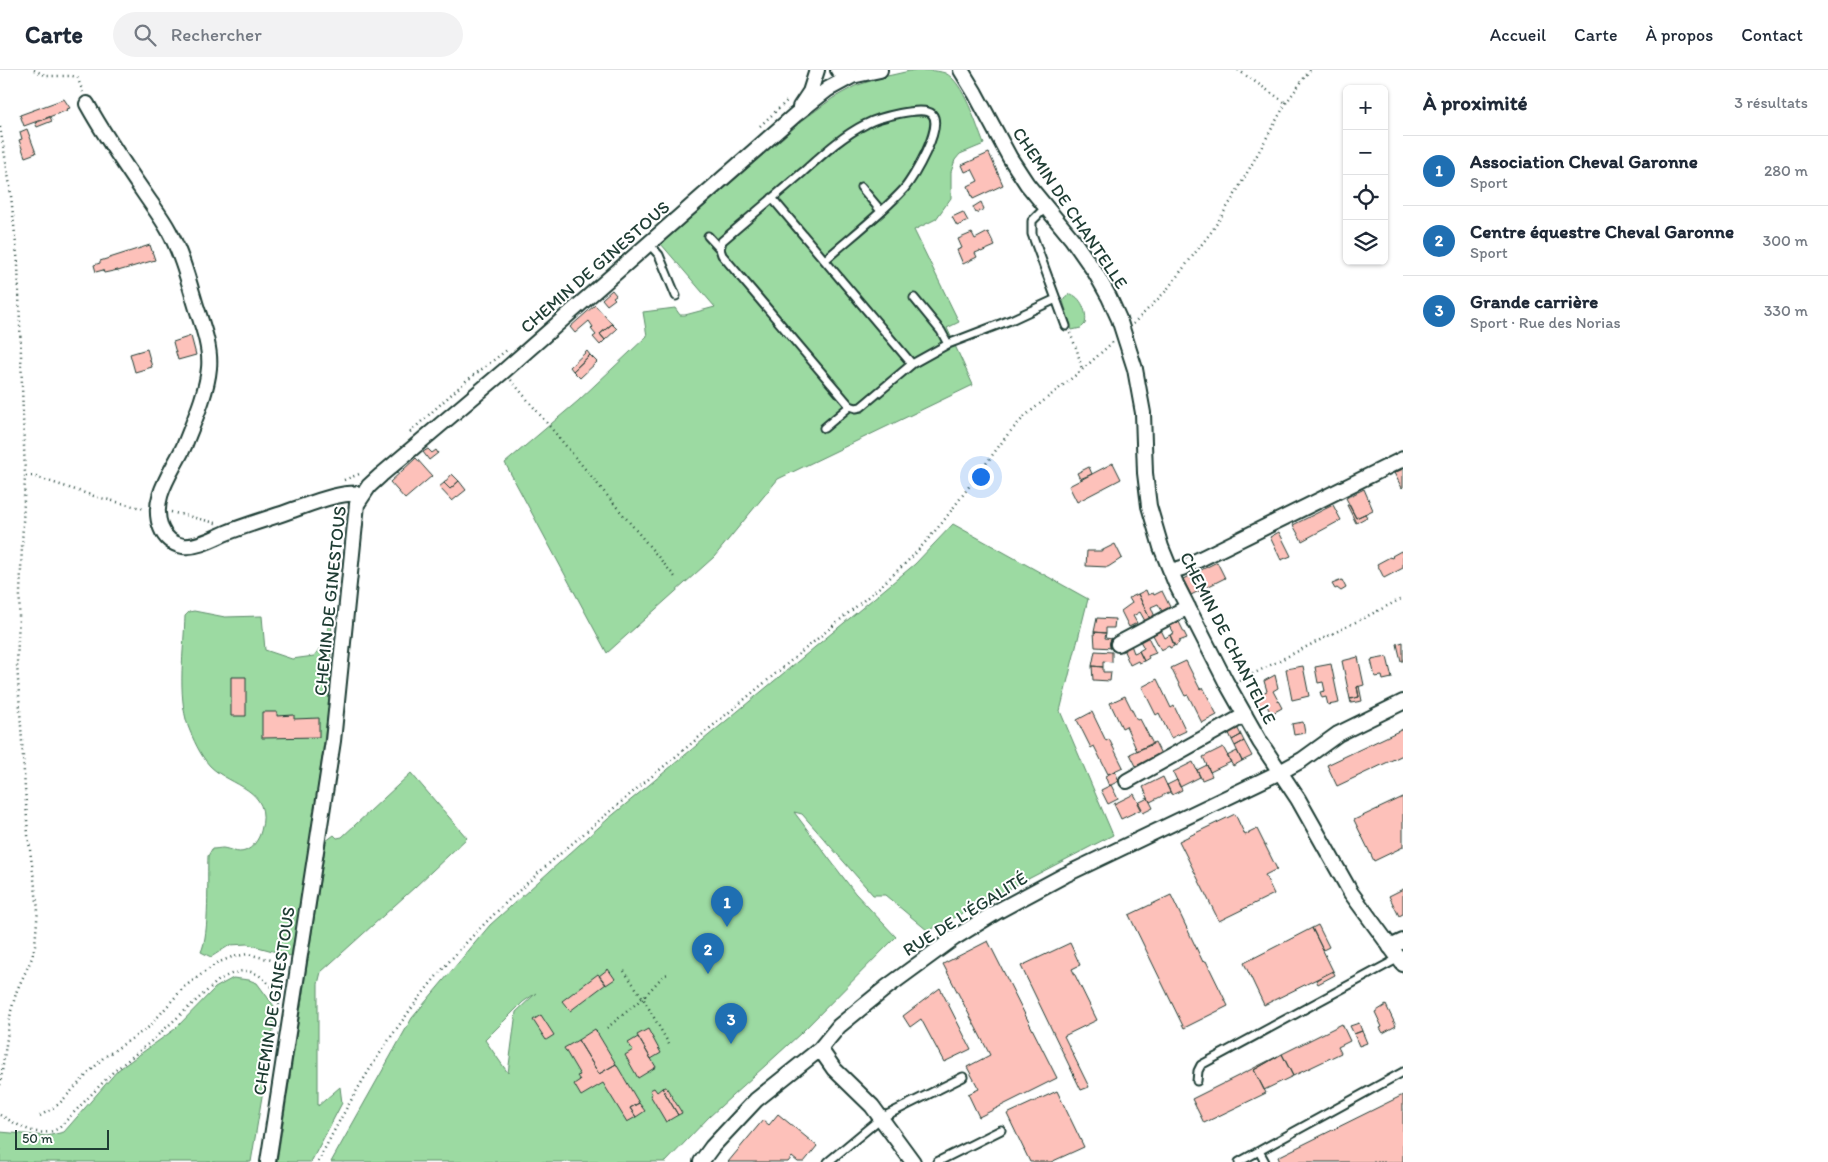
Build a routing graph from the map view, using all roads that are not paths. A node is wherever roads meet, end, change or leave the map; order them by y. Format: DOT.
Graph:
graph roads {
  1 [pos="817,70"];
  2 [pos="838,70"];
  3 [pos="880,70"];
  4 [pos="961,70"];
  5 [pos="852,76"];
  6 [pos="87,104"];
  7 [pos="795,115"];
  8 [pos="861,187"];
  9 [pos="772,198"];
  10 [pos="1045,208"];
  11 [pos="881,211"];
  12 [pos="708,236"];
  13 [pos="649,244"];
  14 [pos="720,249"];
  15 [pos="825,260"];
  16 [pos="676,296"];
  17 [pos="914,298"];
  18 [pos="1056,299"];
  19 [pos="1066,326"];
  20 [pos="948,344"];
  21 [pos="912,364"];
  22 [pos="850,406"];
  23 [pos="824,428"];
  24 [pos="1403,459"];
  25 [pos="364,494"];
  26 [pos="1171,571"];
  27 [pos="1188,607"];
  28 [pos="1118,644"];
  29 [pos="1403,702"];
  30 [pos="1245,715"];
  31 [pos="1280,772"];
  32 [pos="1127,781"];
  33 [pos="1403,941"];
  34 [pos="1397,956"];
  35 [pos="820,1049"];
  36 [pos="1403,1072"];
  37 [pos="963,1077"];
  38 [pos="1197,1081"];
  39 [pos="881,1118"];
  40 [pos="1001,1130"];
  41 [pos="1259,1151"];
  42 [pos="268,1162"];
  43 [pos="701,1162"];
  44 [pos="828,1162"];
  45 [pos="913,1162"];
  46 [pos="937,1162"];
  47 [pos="1238,1162"];
  48 [pos="1265,1162"];
  1 -- 7 [label="street, CHEMIN DE GINESTOUS"];
  2 -- 5 [label="street"];
  3 -- 5 [label="street, CHEMIN DE GINESTOUS"];
  4 -- 10 [label="street, CHEMIN DE CHANTELLE"];
  5 -- 7 [label="street, CHEMIN DE GINESTOUS"];
  6 -- 25 [label="street"];
  7 -- 13 [label="street, CHEMIN DE GINESTOUS"];
  8 -- 11 [label="lane"];
  9 -- 11 [label="lane"];
  9 -- 14 [label="lane"];
  9 -- 15 [label="lane"];
  10 -- 18 [label="lane"];
  10 -- 26 [label="street, CHEMIN DE CHANTELLE"];
  11 -- 15 [label="lane"];
  12 -- 14 [label="lane"];
  13 -- 16 [label="lane"];
  13 -- 25 [label="street, CHEMIN DE GINESTOUS"];
  14 -- 22 [label="lane"];
  15 -- 21 [label="lane"];
  17 -- 20 [label="lane"];
  18 -- 19 [label="lane"];
  18 -- 20 [label="lane"];
  20 -- 21 [label="lane"];
  21 -- 22 [label="lane"];
  22 -- 23 [label="lane"];
  24 -- 26 [label="street"];
  25 -- 42 [label="street, CHEMIN DE GINESTOUS"];
  26 -- 27 [label="street, CHEMIN DE CHANTELLE"];
  27 -- 28 [label="street"];
  27 -- 30 [label="street, CHEMIN DE CHANTELLE"];
  29 -- 31 [label="street, RUE DE L'ÉGALITÉ"];
  30 -- 31 [label="street, CHEMIN DE CHANTELLE"];
  30 -- 32 [label="street"];
  31 -- 34 [label="street, CHEMIN DE CHANTELLE"];
  31 -- 35 [label="street, RUE DE L'ÉGALITÉ"];
  33 -- 34 [label="street"];
  34 -- 38 [label="lane"];
  35 -- 39 [label="street"];
  35 -- 43 [label="street, RUE DE L'ÉGALITÉ"];
  36 -- 41 [label="lane"];
  37 -- 39 [label="lane"];
  39 -- 44 [label="lane"];
  39 -- 45 [label="street"];
  40 -- 46 [label="lane"];
  41 -- 47 [label="lane"];
  41 -- 48 [label="lane"];
}
